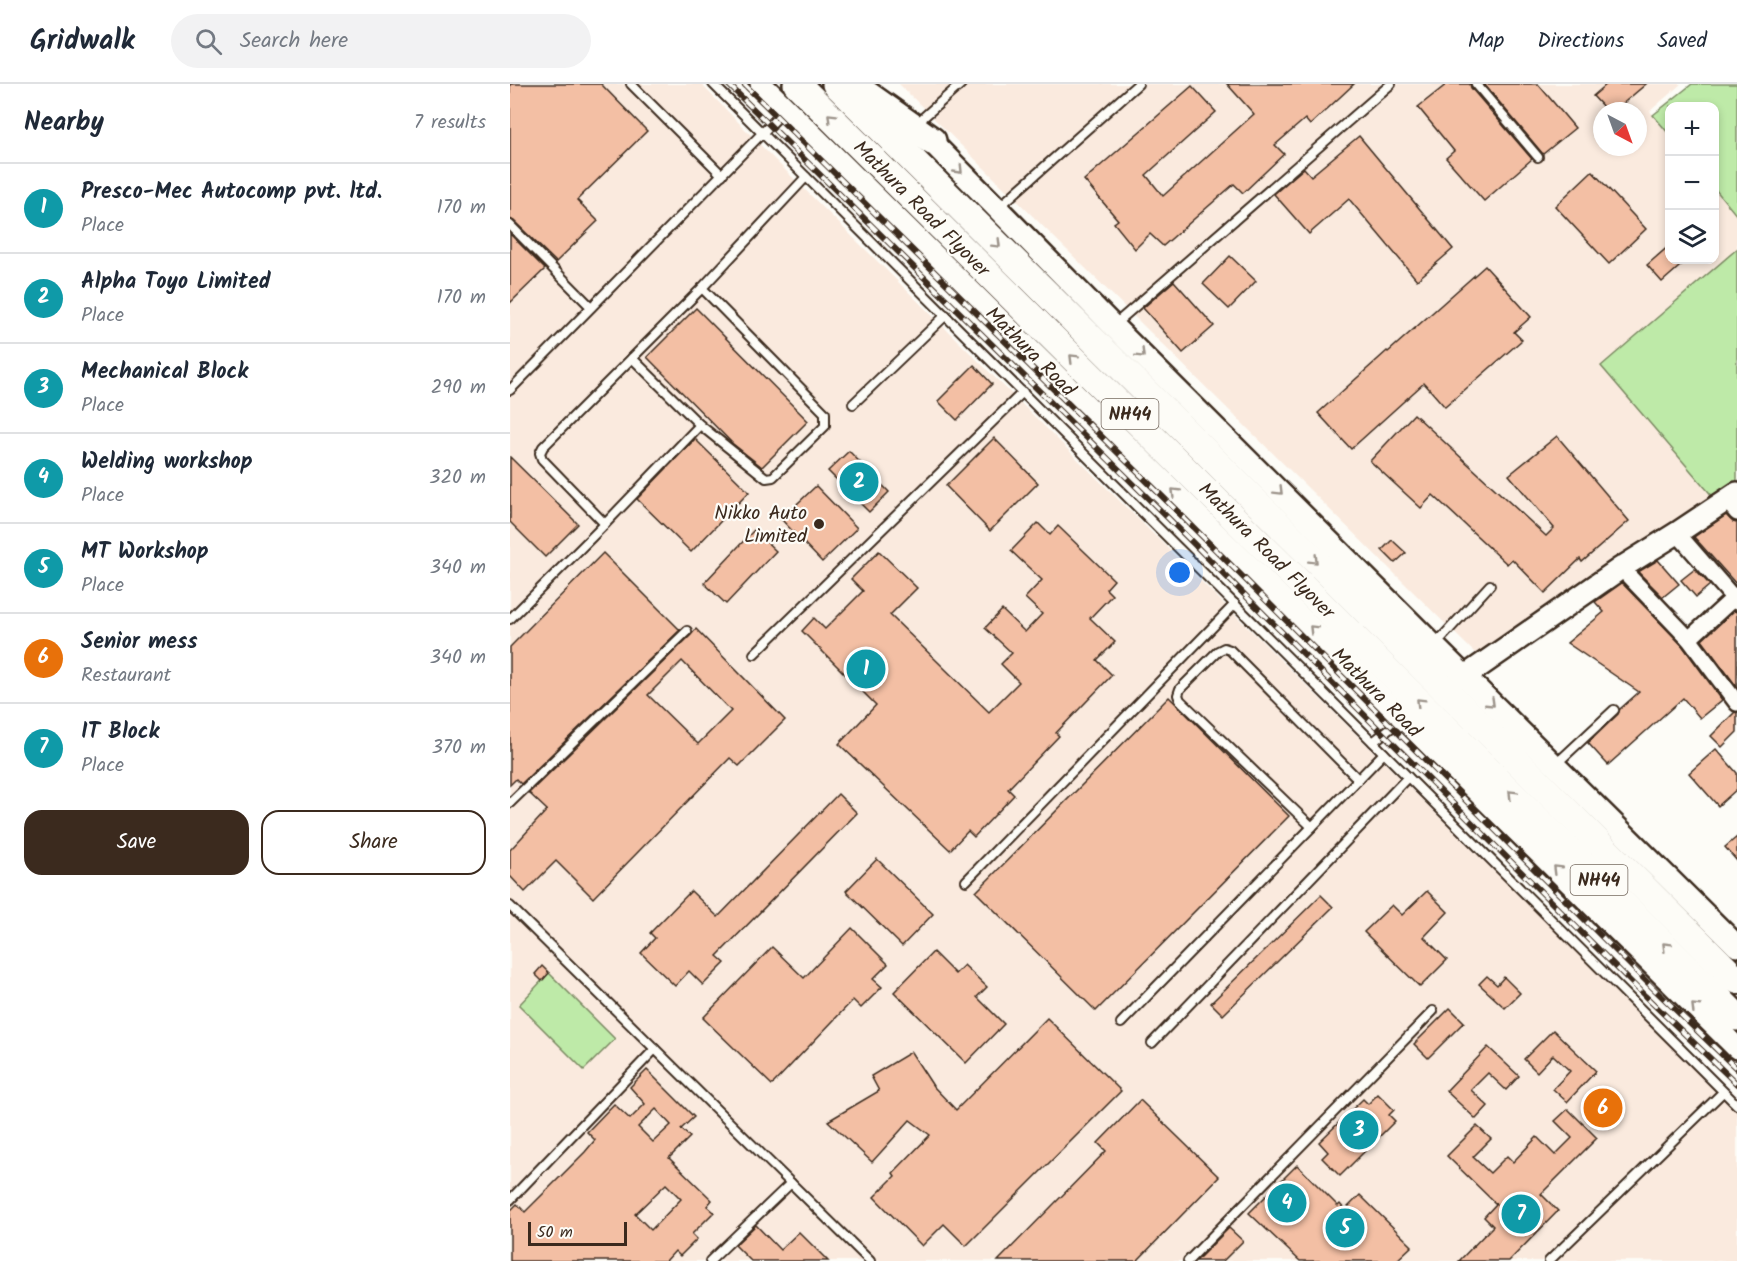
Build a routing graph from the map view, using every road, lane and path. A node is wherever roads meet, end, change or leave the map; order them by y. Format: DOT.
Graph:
graph roads {
  1 [pos="631,84"];
  2 [pos="713,84"];
  3 [pos="761,84"];
  4 [pos="797,84"];
  5 [pos="836,84"];
  6 [pos="852,84"];
  7 [pos="874,84"];
  8 [pos="961,84"];
  9 [pos="1138,84"];
  10 [pos="1392,84"];
  11 [pos="1476,84"];
  12 [pos="786,109"];
  13 [pos="762,133"];
  14 [pos="923,133"];
  15 [pos="1538,157"];
  16 [pos="722,175"];
  17 [pos="806,177"];
  18 [pos="997,208"];
  19 [pos="510,225"];
  20 [pos="702,288"];
  21 [pos="591,307"];
  22 [pos="946,315"];
  23 [pos="1113,326"];
  24 [pos="632,358"];
  25 [pos="510,390"];
  26 [pos="1023,392"];
  27 [pos="853,404"];
  28 [pos="700,425"];
  29 [pos="1733,502"];
  30 [pos="605,524"];
  31 [pos="1677,533"];
  32 [pos="1621,568"];
  33 [pos="1490,585"];
  34 [pos="1736,598"];
  35 [pos="1235,604"];
  36 [pos="510,619"];
  37 [pos="687,631"];
  38 [pos="1689,639"];
  39 [pos="1434,646"];
  40 [pos="754,654"];
  41 [pos="1464,677"];
  42 [pos="1737,703"];
  43 [pos="1614,710"];
  44 [pos="1404,718"];
  45 [pos="1372,741"];
  46 [pos="1384,753"];
  47 [pos="1555,766"];
  48 [pos="1408,777"];
  49 [pos="1358,779"];
  50 [pos="510,803"];
  51 [pos="1312,827"];
  52 [pos="966,880"];
  53 [pos="510,906"];
  54 [pos="1737,946"];
  55 [pos="1737,980"];
  56 [pos="1433,1011"];
  57 [pos="1737,1017"];
  58 [pos="1121,1023"];
  59 [pos="1152,1043"];
  60 [pos="1737,1048"];
  61 [pos="655,1049"];
  62 [pos="1723,1092"];
  63 [pos="1737,1105"];
  64 [pos="791,1183"];
  65 [pos="510,1200"];
  66 [pos="710,1261"];
  67 [pos="870,1261"];
  68 [pos="1188,1261"];
  69 [pos="1549,1261"];
  1 -- 16 [label="lane"];
  2 -- 13 [label="lane"];
  3 -- 12 [label="main road, Mathura Road"];
  57 -- 4 [label="highway, Mathura Road Flyover / NH44, one-way"];
  5 -- 55 [label="highway, Mathura Road Flyover / NH44, one-way"];
  6 -- 14 [label="highway"];
  7 -- 14 [label="main road"];
  8 -- 14 [label="lane"];
  9 -- 18 [label="lane"];
  10 -- 23 [label="lane"];
  11 -- 15 [label="lane"];
  12 -- 13 [label="lane"];
  44 -- 12 [label="main road, Mathura Road, one-way"];
  13 -- 16 [label="lane"];
  13 -- 17 [label="lane"];
  14 -- 18 [label="main road, one-way"];
  16 -- 21 [label="lane"];
  17 -- 20 [label="lane"];
  17 -- 22 [label="lane"];
  18 -- 23 [label="main road"];
  19 -- 21 [label="lane"];
  20 -- 24 [label="lane"];
  20 -- 28 [label="lane"];
  21 -- 25 [label="lane"];
  22 -- 26 [label="lane"];
  22 -- 27 [label="lane"];
  23 -- 39 [label="main road, one-way"];
  24 -- 28 [label="lane"];
  24 -- 30 [label="lane"];
  26 -- 35 [label="lane"];
  26 -- 40 [label="lane"];
  28 -- 30 [label="lane"];
  29 -- 31 [label="main road"];
  30 -- 36 [label="lane"];
  31 -- 32 [label="main road"];
  31 -- 34 [label="street"];
  32 -- 38 [label="street"];
  32 -- 41 [label="main road"];
  33 -- 39 [label="lane"];
  34 -- 38 [label="street"];
  35 -- 45 [label="lane"];
  35 -- 52 [label="lane"];
  37 -- 50 [label="lane"];
  38 -- 42 [label="street"];
  39 -- 41 [label="main road"];
  41 -- 47 [label="main road, one-way"];
  43 -- 47 [label="lane"];
  44 -- 45 [label="lane"];
  60 -- 44 [label="main road, Mathura Road, one-way"];
  45 -- 46 [label="lane"];
  46 -- 48 [label="lane"];
  46 -- 49 [label="lane"];
  47 -- 54 [label="main road"];
  48 -- 59 [label="lane"];
  48 -- 62 [label="lane"];
  49 -- 51 [label="lane"];
  49 -- 51 [label="lane"];
  51 -- 58 [label="lane"];
  53 -- 61 [label="lane"];
  56 -- 68 [label="lane"];
  61 -- 64 [label="lane"];
  61 -- 65 [label="lane"];
  62 -- 63 [label="lane"];
  62 -- 69 [label="lane"];
  64 -- 66 [label="lane"];
  64 -- 67 [label="lane"];
}
